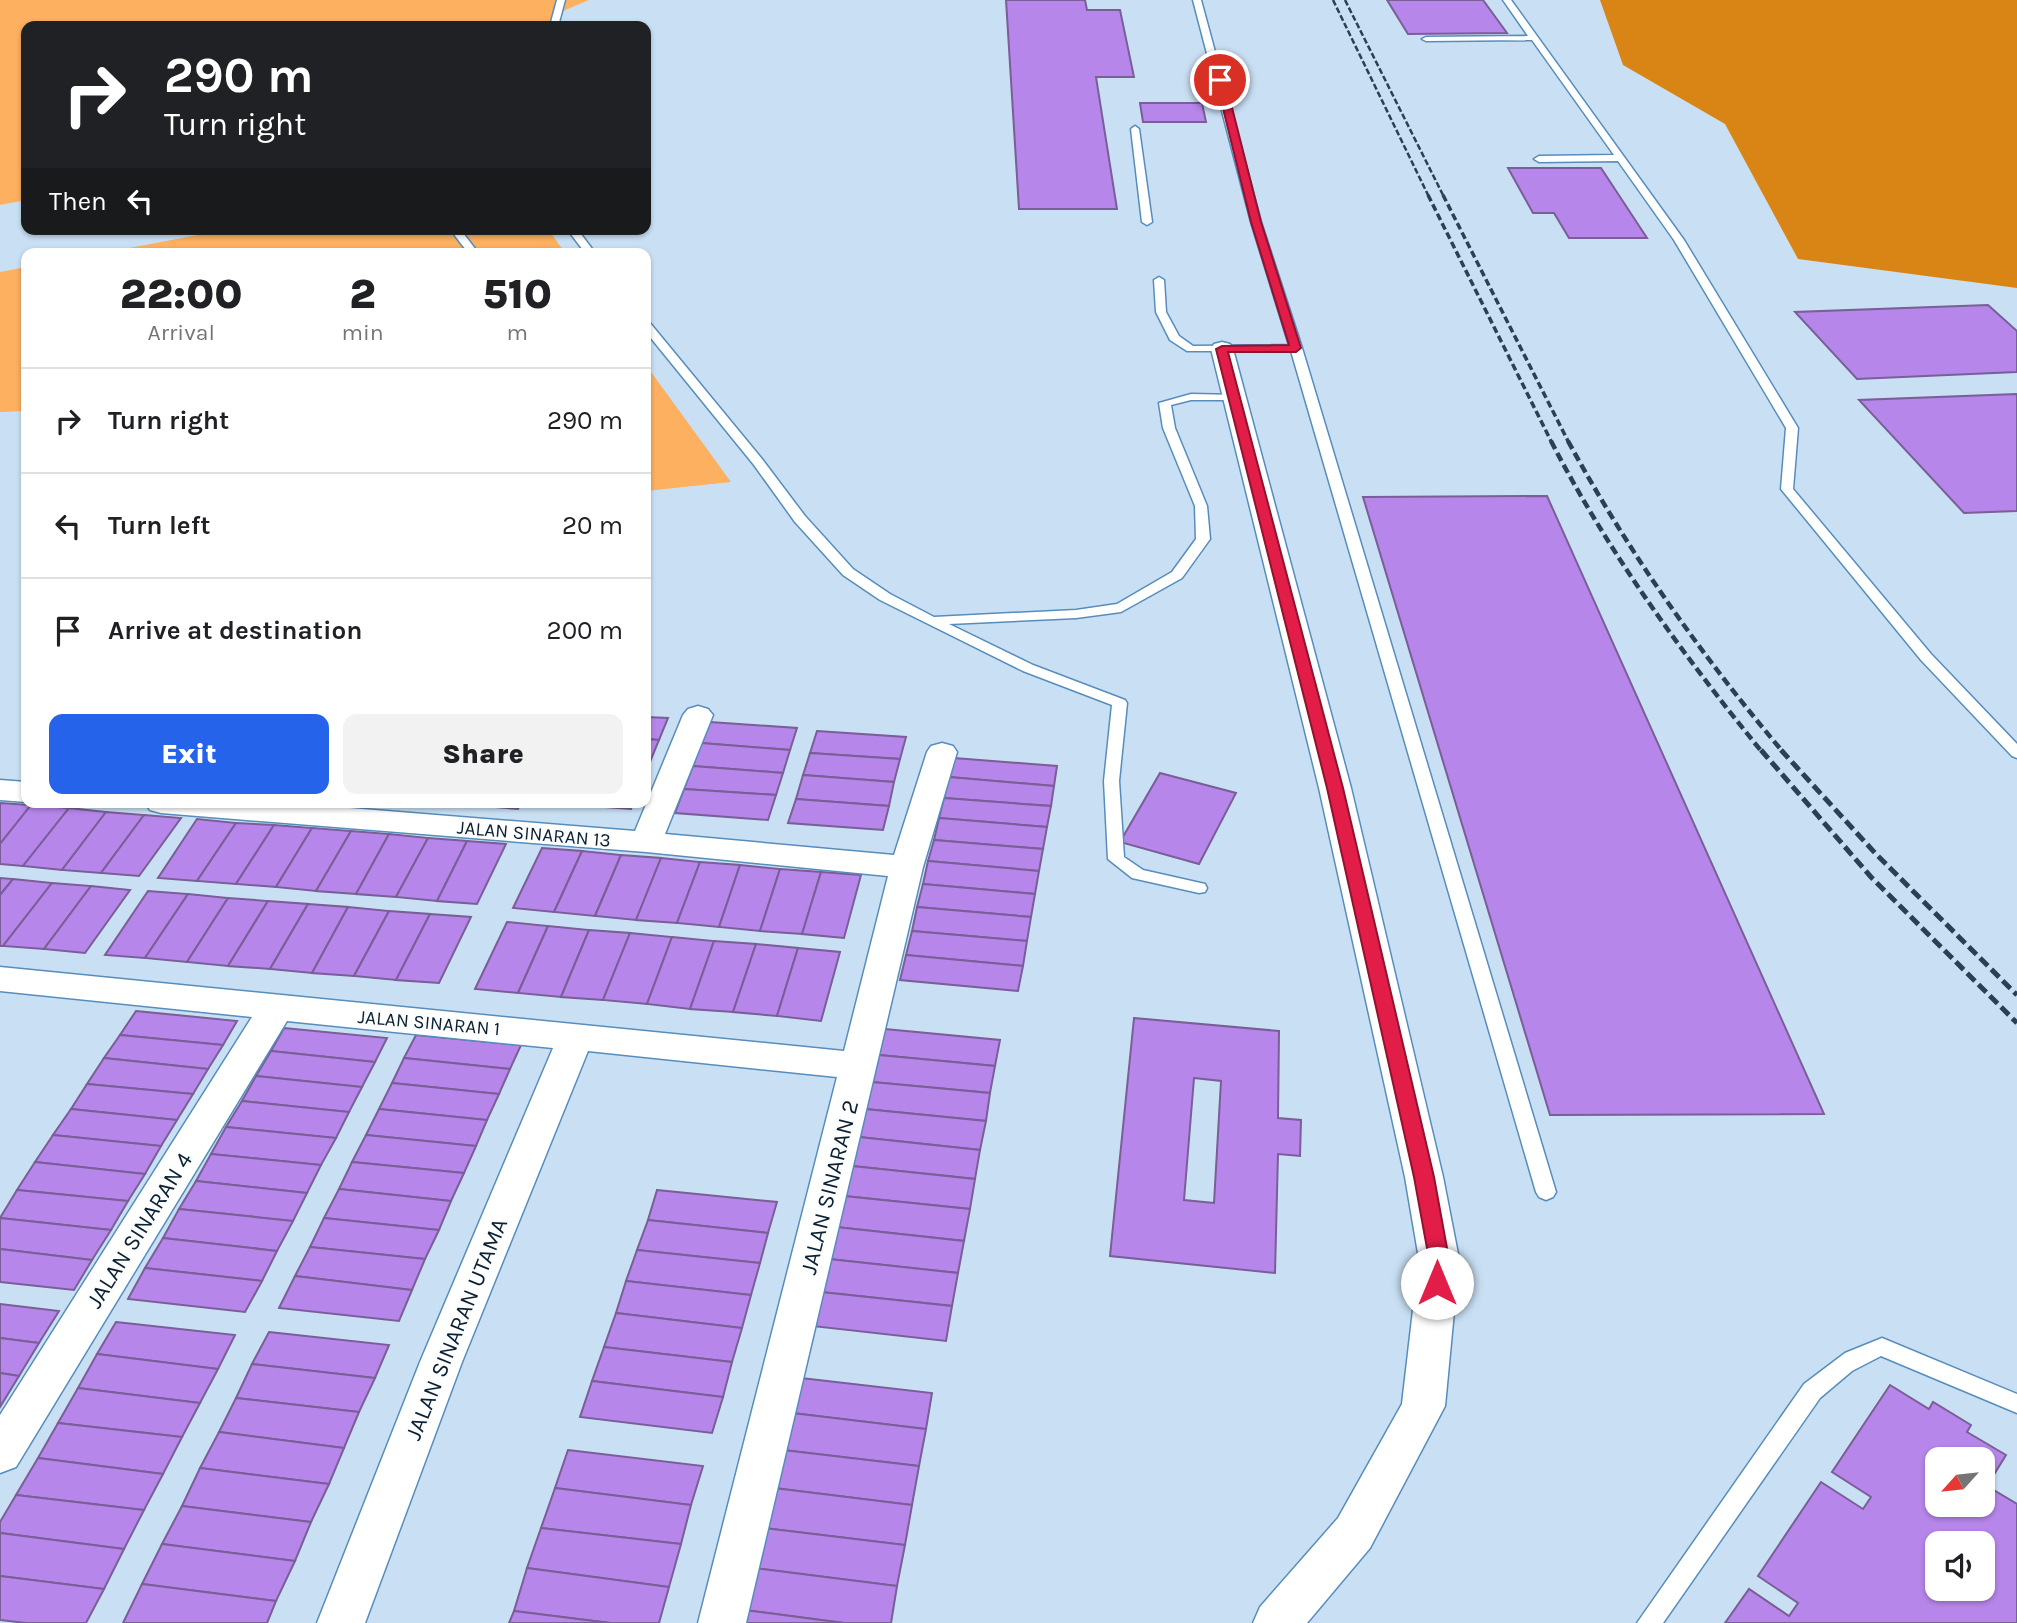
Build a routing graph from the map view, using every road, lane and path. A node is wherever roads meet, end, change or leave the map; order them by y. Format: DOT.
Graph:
graph roads {
  1 [pos="561,0"];
  2 [pos="1197,0"];
  3 [pos="1507,0"];
  4 [pos="555,21"];
  5 [pos="1533,38"];
  6 [pos="1426,39"];
  7 [pos="1135,129"];
  8 [pos="1621,158"];
  9 [pos="1539,159"];
  10 [pos="1147,222"];
  11 [pos="1159,280"];
  12 [pos="651,330"];
  13 [pos="1296,348"];
  14 [pos="1222,349"];
  15 [pos="1234,397"];
  16 [pos="931,621"];
  17 [pos="698,715"];
  18 [pos="942,752"];
  19 [pos="2017,752"];
  20 [pos="0,790"];
  21 [pos="21,792"];
  22 [pos="284,808"];
  23 [pos="408,813"];
  24 [pos="646,842"];
  25 [pos="907,867"];
  26 [pos="1199,888"];
  27 [pos="4,984"];
  28 [pos="277,1007"];
  29 [pos="576,1036"];
  30 [pos="859,1066"];
  31 [pos="1546,1192"];
  32 [pos="2017,1404"];
  33 [pos="0,1453"];
  34 [pos="341,1623"];
  35 [pos="722,1623"];
  36 [pos="1278,1623"];
  37 [pos="1649,1623"];
  1 -- 4 [label="lane"];
  2 -- 13 [label="lane"];
  3 -- 5 [label="lane"];
  5 -- 6 [label="lane"];
  5 -- 8 [label="lane"];
  7 -- 10 [label="lane"];
  8 -- 9 [label="lane"];
  8 -- 19 [label="lane"];
  11 -- 14 [label="lane"];
  12 -- 16 [label="lane"];
  13 -- 14 [label="lane"];
  13 -- 31 [label="lane"];
  14 -- 15 [label="street"];
  15 -- 16 [label="lane"];
  15 -- 36 [label="street"];
  16 -- 26 [label="lane"];
  17 -- 24 [label="street"];
  18 -- 25 [label="street, JALAN SINARAN 2"];
  20 -- 21 [label="street"];
  22 -- 23 [label="street, JALAN SINARAN 13"];
  23 -- 24 [label="street, JALAN SINARAN 13"];
  24 -- 25 [label="street, JALAN SINARAN 13"];
  25 -- 30 [label="street, JALAN SINARAN 2"];
  27 -- 28 [label="street, JALAN SINARAN 1"];
  28 -- 29 [label="street, JALAN SINARAN 1"];
  28 -- 33 [label="street, JALAN SINARAN 4"];
  29 -- 30 [label="street, JALAN SINARAN 1"];
  29 -- 34 [label="street, JALAN SINARAN UTAMA"];
  30 -- 35 [label="street, JALAN SINARAN 2"];
  32 -- 37 [label="lane"];
}
